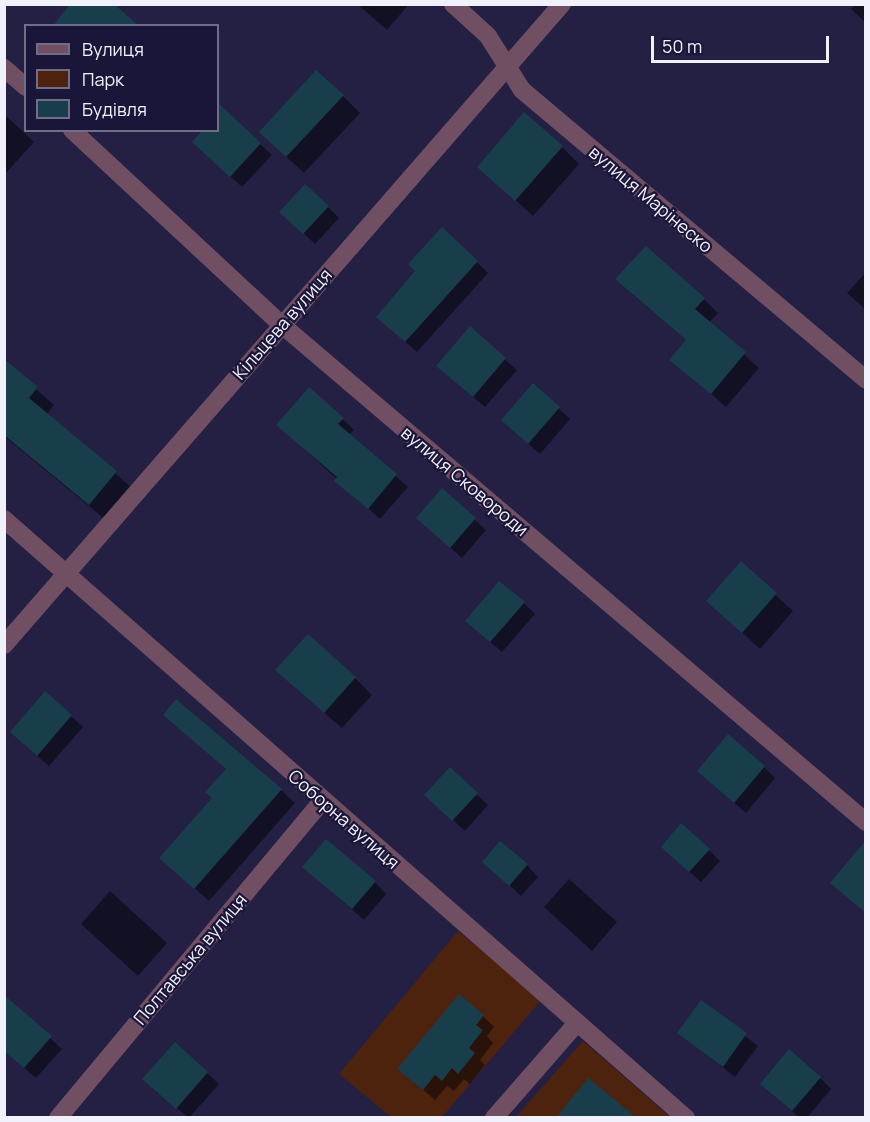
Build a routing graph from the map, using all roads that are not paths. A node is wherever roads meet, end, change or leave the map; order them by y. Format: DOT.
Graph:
graph roads {
  1 [pos="453,4"];
  2 [pos="562,4"];
  3 [pos="4,68"];
  4 [pos="506,69"];
  5 [pos="24,85"];
  6 [pos="74,132"];
  7 [pos="282,325"];
  8 [pos="866,380"];
  9 [pos="4,519"];
  10 [pos="66,574"];
  11 [pos="4,645"];
  12 [pos="323,800"];
  13 [pos="866,822"];
  14 [pos="576,1024"];
  15 [pos="58,1118"];
  16 [pos="495,1118"];
  17 [pos="686,1118"];
  1 -- 4 [label="street, вулиця Марінеско"];
  2 -- 4 [label="street, Кільцева вулиця"];
  3 -- 5 [label="street"];
  4 -- 7 [label="street, Кільцева вулиця"];
  4 -- 8 [label="street, вулиця Марінеско"];
  6 -- 7 [label="street, вулиця Сковороди"];
  7 -- 10 [label="street, Кільцева вулиця"];
  7 -- 13 [label="street, вулиця Сковороди"];
  9 -- 10 [label="street, Соборна вулиця"];
  10 -- 11 [label="street, Кільцева вулиця"];
  10 -- 12 [label="street, Соборна вулиця"];
  12 -- 14 [label="street, Соборна вулиця"];
  12 -- 15 [label="street, Полтавська вулиця"];
  14 -- 16 [label="street"];
  14 -- 17 [label="street, Соборна вулиця"];
}
